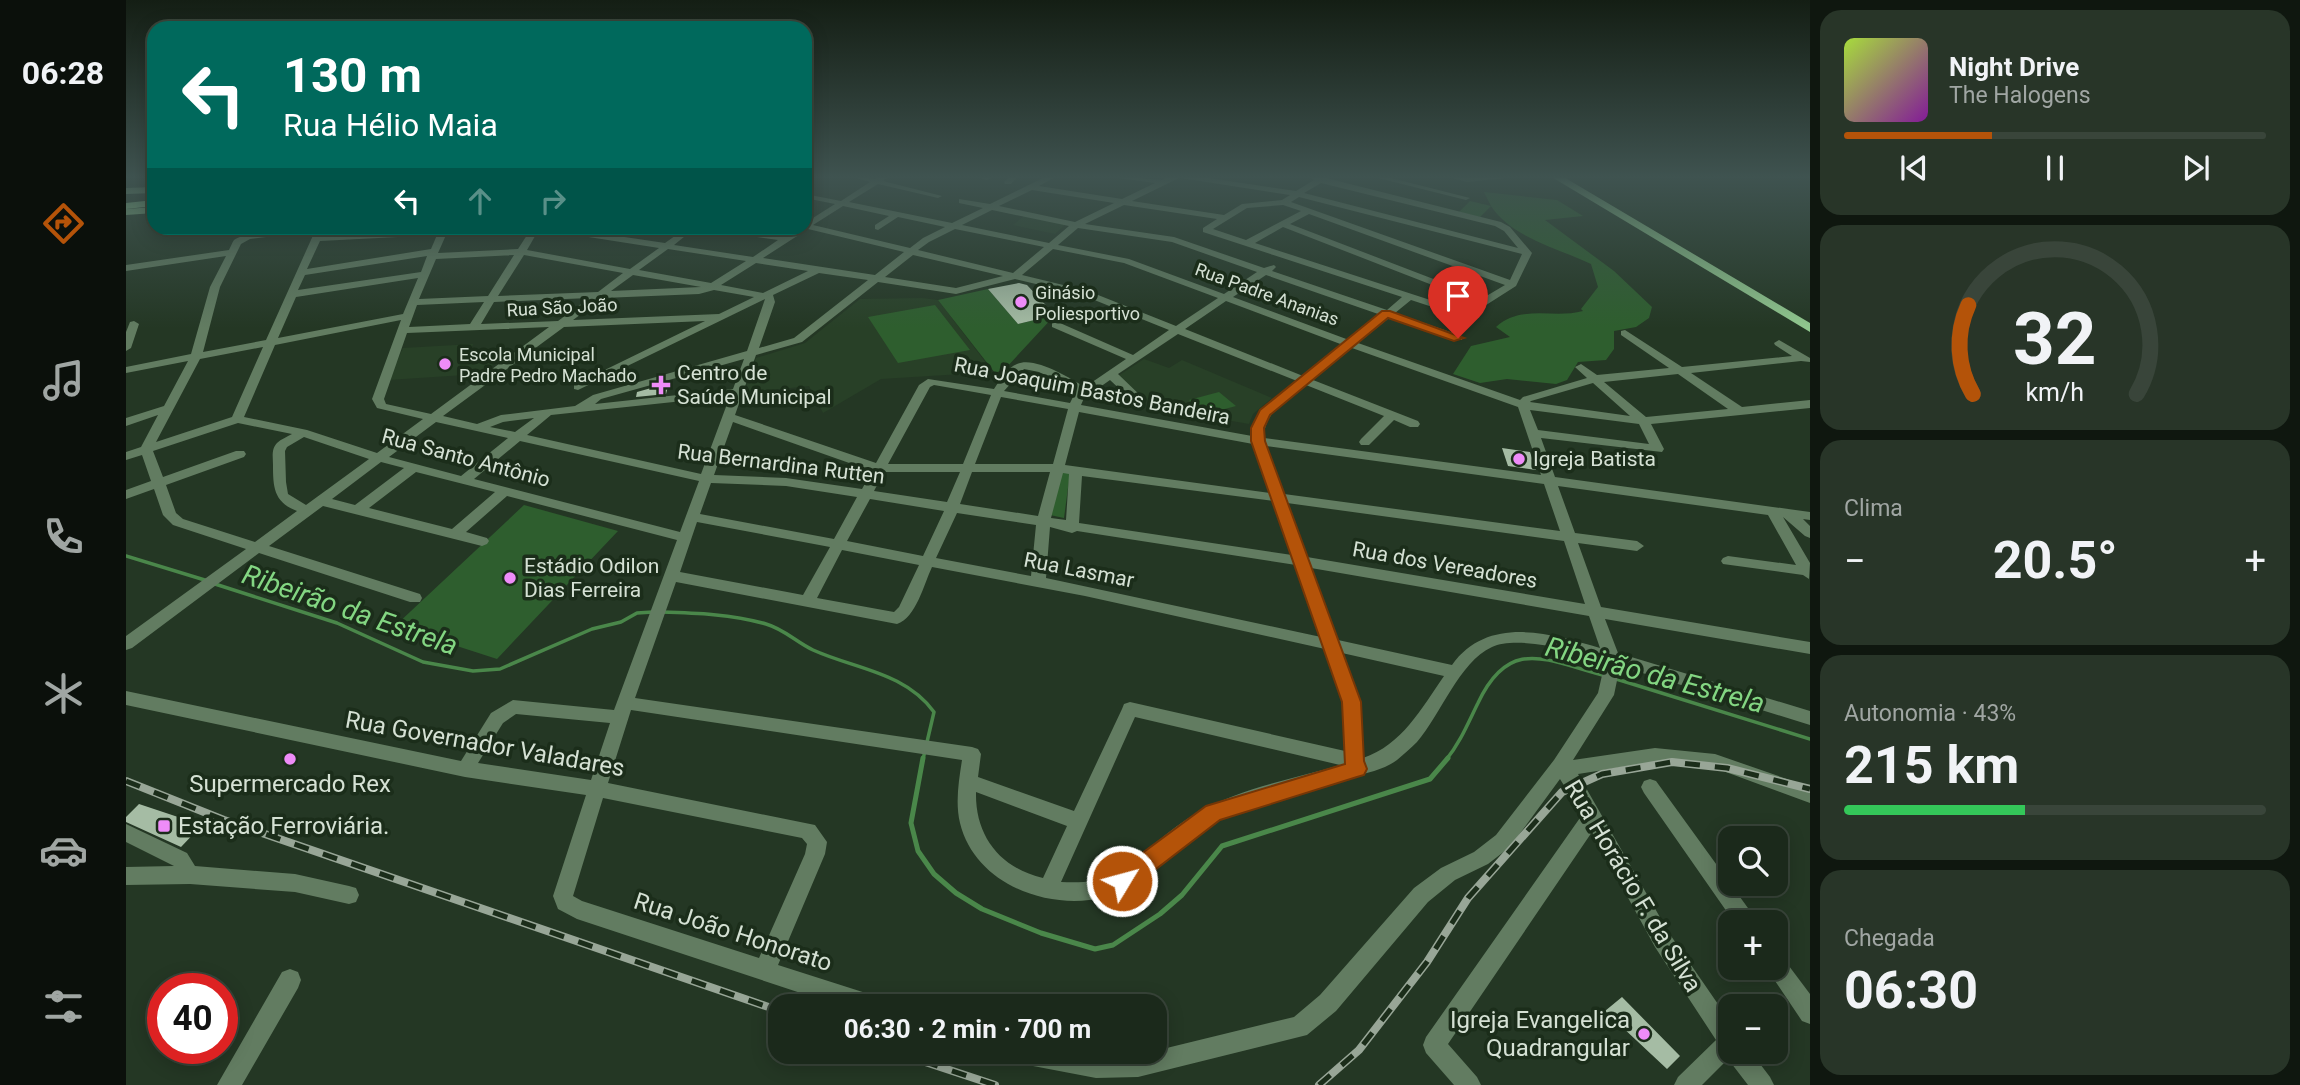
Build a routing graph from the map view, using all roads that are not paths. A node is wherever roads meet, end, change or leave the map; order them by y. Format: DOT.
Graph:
graph roads {
  1 [pos="952,227"];
  2 [pos="1074,227"];
  3 [pos="1087,227"];
  4 [pos="1209,227"];
  5 [pos="1277,227"];
  6 [pos="1289,227"];
  7 [pos="1355,227"];
  8 [pos="1425,227"];
  9 [pos="1499,227"];
  10 [pos="1640,227"];
  11 [pos="812,229"];
  12 [pos="272,235"];
  13 [pos="318,235"];
  14 [pos="442,235"];
  15 [pos="532,235"];
  16 [pos="603,235"];
  17 [pos="681,235"];
  18 [pos="759,235"];
  19 [pos="792,235"];
  20 [pos="786,239"];
  21 [pos="1246,244"];
  22 [pos="667,245"];
  23 [pos="234,247"];
  24 [pos="1048,248"];
  25 [pos="911,251"];
  26 [pos="523,252"];
  27 [pos="1527,253"];
  28 [pos="432,254"];
  29 [pos="1287,257"];
  30 [pos="754,260"];
  31 [pos="126,268"];
  32 [pos="820,268"];
  33 [pos="632,271"];
  34 [pos="1266,271"];
  35 [pos="302,272"];
  36 [pos="423,274"];
  37 [pos="1015,276"];
  38 [pos="877,280"];
  39 [pos="1513,284"];
  40 [pos="713,286"];
  41 [pos="293,294"];
  42 [pos="766,295"];
  43 [pos="600,296"];
  44 [pos="1409,297"];
  45 [pos="1226,298"];
  46 [pos="491,300"];
  47 [pos="412,302"];
  48 [pos="1484,302"];
  49 [pos="1386,313"];
  50 [pos="407,316"];
  51 [pos="724,317"];
  52 [pos="134,324"];
  53 [pos="561,324"];
  54 [pos="1056,325"];
  55 [pos="473,328"];
  56 [pos="1810,328"];
  57 [pos="1180,329"];
  58 [pos="402,330"];
  59 [pos="1625,333"];
  60 [pos="1458,338"];
  61 [pos="272,342"];
  62 [pos="1779,343"];
  63 [pos="1349,344"];
  64 [pos="126,348"];
  65 [pos="751,354"];
  66 [pos="196,357"];
  67 [pos="1134,359"];
  68 [pos="1807,360"];
  69 [pos="1581,367"];
  70 [pos="126,370"];
  71 [pos="1678,370"];
  72 [pos="1111,374"];
  73 [pos="1596,379"];
  74 [pos="1305,380"];
  75 [pos="578,387"];
  76 [pos="998,391"];
  77 [pos="738,392"];
  78 [pos="1082,392"];
  79 [pos="1810,404"];
  80 [pos="1523,405"];
  81 [pos="1072,407"];
  82 [pos="169,408"];
  83 [pos="578,409"];
  84 [pos="1739,411"];
  85 [pos="548,412"];
  86 [pos="1392,415"];
  87 [pos="434,417"];
  88 [pos="729,417"];
  89 [pos="237,419"];
  90 [pos="1643,421"];
  91 [pos="126,422"];
  92 [pos="1414,424"];
  93 [pos="479,426"];
  94 [pos="1533,432"];
  95 [pos="303,433"];
  96 [pos="519,435"];
  97 [pos="1258,441"];
  98 [pos="1365,442"];
  99 [pos="146,449"];
  100 [pos="240,454"];
  101 [pos="126,456"];
  102 [pos="379,458"];
  103 [pos="414,467"];
  104 [pos="877,468"];
  105 [pos="967,468"];
  106 [pos="1055,468"];
  107 [pos="1076,471"];
  108 [pos="1549,479"];
  109 [pos="464,480"];
  110 [pos="706,480"];
  111 [pos="158,483"];
  112 [pos="506,490"];
  113 [pos="126,495"];
  114 [pos="865,495"];
  115 [pos="1277,498"];
  116 [pos="321,501"];
  117 [pos="308,510"];
  118 [pos="358,510"];
  119 [pos="951,510"];
  120 [pos="1780,512"];
  121 [pos="1810,516"];
  122 [pos="693,517"];
  123 [pos="1043,523"];
  124 [pos="1072,528"];
  125 [pos="1810,533"];
  126 [pos="454,534"];
  127 [pos="1570,536"];
  128 [pos="685,538"];
  129 [pos="482,541"];
  130 [pos="836,545"];
  131 [pos="1637,547"];
  132 [pos="256,549"];
  133 [pos="1300,561"];
  134 [pos="1728,561"];
  135 [pos="927,562"];
  136 [pos="1808,574"];
  137 [pos="670,582"];
  138 [pos="1038,582"];
  139 [pos="415,598"];
  140 [pos="807,602"];
  141 [pos="1595,613"];
  142 [pos="126,644"];
  143 [pos="1331,646"];
  144 [pos="1810,648"];
  145 [pos="1613,659"];
  146 [pos="1455,671"];
  147 [pos="126,698"];
  148 [pos="623,710"];
  149 [pos="1810,718"];
  150 [pos="1356,765"];
  151 [pos="1560,765"];
  152 [pos="465,769"];
  153 [pos="968,781"];
  154 [pos="1650,787"];
  155 [pos="597,789"];
  156 [pos="1810,795"];
  157 [pos="1592,816"];
  158 [pos="1080,822"];
  159 [pos="126,833"];
  160 [pos="190,875"];
  161 [pos="126,876"];
  162 [pos="1048,889"];
  163 [pos="349,895"];
  164 [pos="1737,910"];
  165 [pos="765,970"];
  166 [pos="290,980"];
  167 [pos="1787,980"];
  168 [pos="836,994"];
  169 [pos="1810,1013"];
  170 [pos="1718,1023"];
  171 [pos="1718,1058"];
  172 [pos="1167,1059"];
  173 [pos="1079,1064"];
  174 [pos="1146,1064"];
  175 [pos="1747,1064"];
  176 [pos="229,1085"];
  177 [pos="1469,1085"];
  178 [pos="1686,1085"];
  179 [pos="1762,1085"];
  1 -- 24 [label="street, Rua Padre Ananias"];
  1 -- 25 [label="street"];
  2 -- 24 [label="street"];
  3 -- 34 [label="street"];
  4 -- 21 [label="street"];
  5 -- 21 [label="street"];
  6 -- 48 [label="street"];
  7 -- 39 [label="street"];
  8 -- 27 [label="street"];
  9 -- 27 [label="street"];
  10 -- 56 [label="main road"];
  11 -- 25 [label="street"];
  12 -- 23 [label="street"];
  13 -- 35 [label="street"];
  14 -- 28 [label="street"];
  15 -- 26 [label="street"];
  16 -- 22 [label="street"];
  17 -- 22 [label="street"];
  18 -- 20 [label="street"];
  19 -- 20 [label="street"];
  20 -- 30 [label="street"];
  21 -- 29 [label="street"];
  22 -- 30 [label="street"];
  22 -- 33 [label="street"];
  23 -- 31 [label="street"];
  23 -- 66 [label="street"];
  24 -- 37 [label="street"];
  24 -- 45 [label="street, Rua Padre Ananias"];
  25 -- 37 [label="street"];
  25 -- 38 [label="street"];
  26 -- 28 [label="street"];
  26 -- 33 [label="street"];
  26 -- 46 [label="street"];
  27 -- 39 [label="street"];
  28 -- 35 [label="street"];
  28 -- 36 [label="street"];
  29 -- 34 [label="street"];
  29 -- 44 [label="street"];
  30 -- 32 [label="street"];
  30 -- 40 [label="street"];
  32 -- 38 [label="street"];
  32 -- 42 [label="street"];
  33 -- 40 [label="street"];
  33 -- 43 [label="street"];
  34 -- 45 [label="street"];
  34 -- 49 [label="street"];
  35 -- 41 [label="street"];
  36 -- 41 [label="street"];
  36 -- 47 [label="street"];
  37 -- 38 [label="street"];
  37 -- 57 [label="street"];
  38 -- 65 [label="street"];
  39 -- 48 [label="street"];
  40 -- 42 [label="street"];
  40 -- 43 [label="street"];
  41 -- 61 [label="street"];
  42 -- 51 [label="street"];
  42 -- 65 [label="street"];
  43 -- 46 [label="street"];
  43 -- 53 [label="street"];
  44 -- 48 [label="street"];
  44 -- 49 [label="street"];
  45 -- 57 [label="street"];
  45 -- 63 [label="street, Rua Padre Ananias"];
  46 -- 47 [label="street"];
  46 -- 55 [label="street"];
  47 -- 50 [label="street"];
  49 -- 60 [label="street"];
  49 -- 63 [label="street"];
  50 -- 58 [label="street"];
  50 -- 61 [label="street"];
  51 -- 53 [label="street, Rua São João"];
  51 -- 75 [label="street"];
  52 -- 64 [label="street"];
  53 -- 55 [label="street, Rua São João"];
  53 -- 87 [label="street"];
  54 -- 67 [label="street"];
  55 -- 58 [label="street, Rua São João"];
  57 -- 67 [label="street"];
  57 -- 74 [label="street"];
  58 -- 87 [label="street, Rua Bernardina Rutten"];
  59 -- 71 [label="street"];
  61 -- 66 [label="street"];
  61 -- 89 [label="street"];
  62 -- 68 [label="street"];
  63 -- 74 [label="street"];
  63 -- 80 [label="street, Rua Padre Ananias"];
  65 -- 77 [label="street"];
  65 -- 83 [label="street"];
  66 -- 70 [label="street"];
  66 -- 82 [label="street"];
  67 -- 72 [label="street"];
  68 -- 71 [label="street"];
  69 -- 73 [label="street"];
  71 -- 73 [label="street"];
  71 -- 84 [label="street"];
  72 -- 78 [label="street"];
  72 -- 78 [label="street"];
  73 -- 80 [label="street"];
  73 -- 90 [label="street"];
  74 -- 86 [label="street"];
  74 -- 97 [label="street"];
  76 -- 78 [label="street"];
  76 -- 81 [label="street, Rua Joaquim Bastos Bandeira"];
  76 -- 104 [label="street, Rua Joaquim Bastos Bandeira"];
  76 -- 105 [label="street"];
  77 -- 83 [label="street"];
  77 -- 88 [label="street"];
  78 -- 81 [label="street"];
  79 -- 84 [label="street, Rua Padre Ananias"];
  80 -- 90 [label="street, Rua Padre Ananias"];
  80 -- 94 [label="street"];
  81 -- 97 [label="street, Rua Joaquim Bastos Bandeira"];
  81 -- 106 [label="street"];
  82 -- 91 [label="street"];
  82 -- 99 [label="street"];
  83 -- 85 [label="street"];
  84 -- 90 [label="street, Rua Padre Ananias"];
  85 -- 93 [label="street"];
  85 -- 96 [label="street"];
  86 -- 92 [label="street"];
  86 -- 98 [label="street"];
  87 -- 93 [label="street, Rua Bernardina Rutten"];
  87 -- 102 [label="street"];
  88 -- 104 [label="street"];
  88 -- 110 [label="street"];
  89 -- 95 [label="street, Rua Santo Antônio"];
  89 -- 99 [label="street"];
  90 -- 94 [label="street"];
  93 -- 96 [label="street, Rua Bernardina Rutten"];
  94 -- 108 [label="street"];
  95 -- 102 [label="street, Rua Santo Antônio"];
  95 -- 117 [label="street"];
  96 -- 109 [label="street"];
  96 -- 110 [label="street, Rua Bernardina Rutten"];
  97 -- 108 [label="street, Rua Joaquim Bastos Bandeira"];
  97 -- 115 [label="street"];
  99 -- 101 [label="street"];
  99 -- 111 [label="street"];
  100 -- 111 [label="street"];
  102 -- 103 [label="street, Rua Santo Antônio"];
  102 -- 116 [label="street"];
  103 -- 109 [label="street, Rua Santo Antônio"];
  103 -- 118 [label="street"];
  104 -- 105 [label="street"];
  104 -- 114 [label="street"];
  105 -- 106 [label="street"];
  105 -- 119 [label="street"];
  106 -- 107 [label="street"];
  106 -- 123 [label="street"];
  107 -- 115 [label="street"];
  107 -- 124 [label="street"];
  108 -- 120 [label="street, Rua Joaquim Bastos Bandeira"];
  108 -- 127 [label="street"];
  109 -- 112 [label="street, Rua Santo Antônio"];
  110 -- 114 [label="street, Rua Bernardina Rutten"];
  110 -- 122 [label="street"];
  111 -- 113 [label="street"];
  111 -- 132 [label="street"];
  112 -- 126 [label="street"];
  112 -- 128 [label="street, Rua Santo Antônio"];
  114 -- 119 [label="street, Rua Bernardina Rutten"];
  114 -- 130 [label="street"];
  115 -- 127 [label="street"];
  115 -- 133 [label="street"];
  116 -- 117 [label="street"];
  116 -- 118 [label="street"];
  117 -- 132 [label="street"];
  118 -- 126 [label="street"];
  119 -- 123 [label="street, Rua Bernardina Rutten"];
  119 -- 135 [label="street"];
  120 -- 121 [label="street, Rua Joaquim Bastos Bandeira"];
  120 -- 125 [label="street"];
  120 -- 136 [label="street"];
  122 -- 128 [label="street"];
  122 -- 130 [label="street, Rua Lasmar"];
  123 -- 124 [label="street, Rua Bernardina Rutten"];
  123 -- 138 [label="street"];
  124 -- 133 [label="street, Rua dos Vereadores"];
  126 -- 129 [label="street"];
  127 -- 131 [label="street"];
  127 -- 141 [label="street"];
  128 -- 137 [label="street"];
  130 -- 135 [label="street, Rua Lasmar"];
  130 -- 140 [label="street"];
  132 -- 139 [label="street"];
  132 -- 142 [label="street"];
  133 -- 141 [label="street, Rua dos Vereadores"];
  133 -- 143 [label="street"];
  134 -- 136 [label="street"];
  135 -- 138 [label="street, Rua Lasmar"];
  135 -- 140 [label="street"];
  137 -- 140 [label="street"];
  137 -- 148 [label="street"];
  138 -- 143 [label="street, Rua Lasmar"];
  141 -- 144 [label="street, Rua dos Vereadores"];
  141 -- 145 [label="street"];
  143 -- 146 [label="street, Rua Lasmar"];
  143 -- 150 [label="street"];
  145 -- 146 [label="street"];
  145 -- 149 [label="street"];
  145 -- 151 [label="street"];
  146 -- 150 [label="street"];
  147 -- 152 [label="street, Rua Governador Valadares"];
  148 -- 152 [label="street"];
  148 -- 153 [label="street"];
  148 -- 155 [label="street"];
  150 -- 158 [label="street"];
  150 -- 162 [label="street"];
  151 -- 156 [label="street"];
  151 -- 157 [label="street, Rua Horácio F. da Silva"];
  151 -- 172 [label="street"];
  152 -- 155 [label="street, Rua Governador Valadares"];
  153 -- 158 [label="street"];
  153 -- 162 [label="street"];
  154 -- 164 [label="street"];
  155 -- 165 [label="street, Rua João Honorato"];
  155 -- 165 [label="street, Rua Governador Valadares"];
  157 -- 170 [label="street, Rua Horácio F. da Silva"];
  157 -- 177 [label="street"];
  158 -- 162 [label="street"];
  159 -- 160 [label="street"];
  160 -- 161 [label="street"];
  160 -- 163 [label="street"];
  165 -- 168 [label="street, Rua João Honorato"];
  166 -- 176 [label="street"];
  167 -- 169 [label="street"];
  171 -- 178 [label="street"];
  173 -- 174 [label="street"];
  175 -- 179 [label="street, Rua Horácio F. da Silva"];
}
